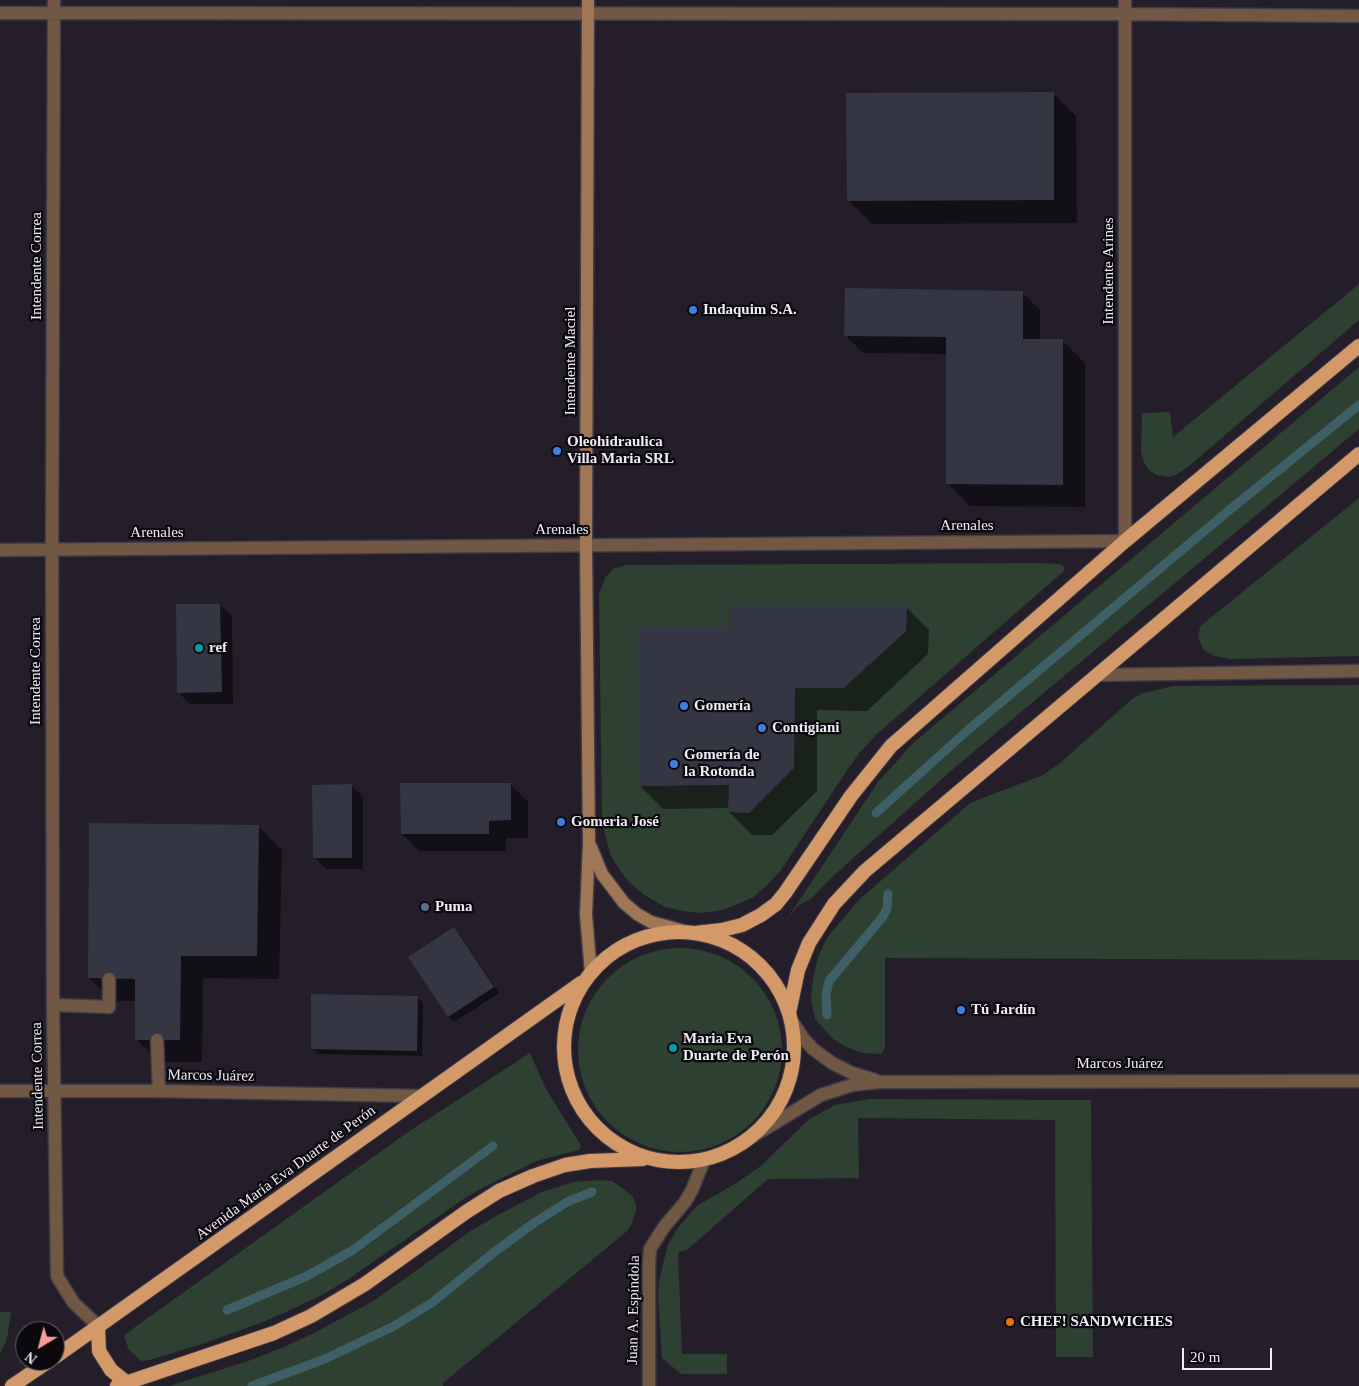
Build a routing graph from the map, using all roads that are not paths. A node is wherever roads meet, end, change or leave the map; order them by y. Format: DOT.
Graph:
graph roads {
  1 [pos="54,0"];
  2 [pos="588,0"];
  3 [pos="1125,0"];
  4 [pos="0,13"];
  5 [pos="54,13"];
  6 [pos="588,14"];
  7 [pos="1125,14"];
  8 [pos="1359,16"];
  9 [pos="1359,346"];
  10 [pos="1359,454"];
  11 [pos="1125,541"];
  12 [pos="586,546"];
  13 [pos="0,550"];
  14 [pos="52,550"];
  15 [pos="1359,671"];
  16 [pos="1097,675"];
  17 [pos="589,842"];
  18 [pos="692,933"];
  19 [pos="588,976"];
  20 [pos="109,979"];
  21 [pos="53,1005"];
  22 [pos="790,1017"];
  23 [pos="157,1040"];
  24 [pos="1359,1081"];
  25 [pos="880,1082"];
  26 [pos="55,1090"];
  27 [pos="0,1091"];
  28 [pos="159,1091"];
  29 [pos="420,1096"];
  30 [pos="753,1136"];
  31 [pos="650,1159"];
  32 [pos="704,1160"];
  33 [pos="98,1326"];
  34 [pos="65,1350"];
  35 [pos="34,1371"];
  36 [pos="122,1384"];
  37 [pos="12,1386"];
  38 [pos="650,1386"];
  1 -- 5 [label="street, Intendente Correa"];
  2 -- 6 [label="main road, Intendente Maciel"];
  3 -- 7 [label="street, Intendente Arines"];
  4 -- 5 [label="street"];
  5 -- 6 [label="street"];
  5 -- 14 [label="street, Intendente Correa"];
  6 -- 7 [label="street"];
  6 -- 12 [label="main road, Intendente Maciel"];
  7 -- 8 [label="street"];
  7 -- 11 [label="street, Intendente Arines"];
  9 -- 11 [label="highway"];
  10 -- 16 [label="highway"];
  11 -- 12 [label="street, Arenales"];
  11 -- 18 [label="highway"];
  12 -- 14 [label="street, Arenales"];
  12 -- 17 [label="main road, Intendente Maciel"];
  13 -- 14 [label="street, Arenales"];
  14 -- 21 [label="street, Intendente Correa"];
  15 -- 16 [label="street"];
  16 -- 22 [label="highway"];
  17 -- 18 [label="main road, Intendente Maciel"];
  17 -- 19 [label="main road, Intendente Maciel"];
  18 -- 19 [label="highway"];
  18 -- 22 [label="highway"];
  19 -- 29 [label="highway, Avenida María Eva Duarte de Perón"];
  19 -- 31 [label="highway"];
  20 -- 21 [label="street"];
  21 -- 26 [label="street, Intendente Correa"];
  22 -- 25 [label="street, Marcos Juárez"];
  22 -- 30 [label="highway"];
  23 -- 28 [label="street"];
  24 -- 25 [label="street, Marcos Juárez"];
  25 -- 30 [label="street, Marcos Juárez"];
  26 -- 27 [label="street, Marcos Juárez"];
  26 -- 28 [label="street, Marcos Juárez"];
  26 -- 33 [label="street, Intendente Correa"];
  28 -- 29 [label="street, Marcos Juárez"];
  29 -- 33 [label="highway, Avenida María Eva Duarte de Perón"];
  30 -- 32 [label="highway"];
  31 -- 32 [label="highway"];
  31 -- 36 [label="highway"];
  32 -- 38 [label="street, Juan A. Espíndola"];
  33 -- 34 [label="highway, Avenida María Eva Duarte de Perón"];
  33 -- 36 [label="highway"];
  35 -- 37 [label="highway"];
}
